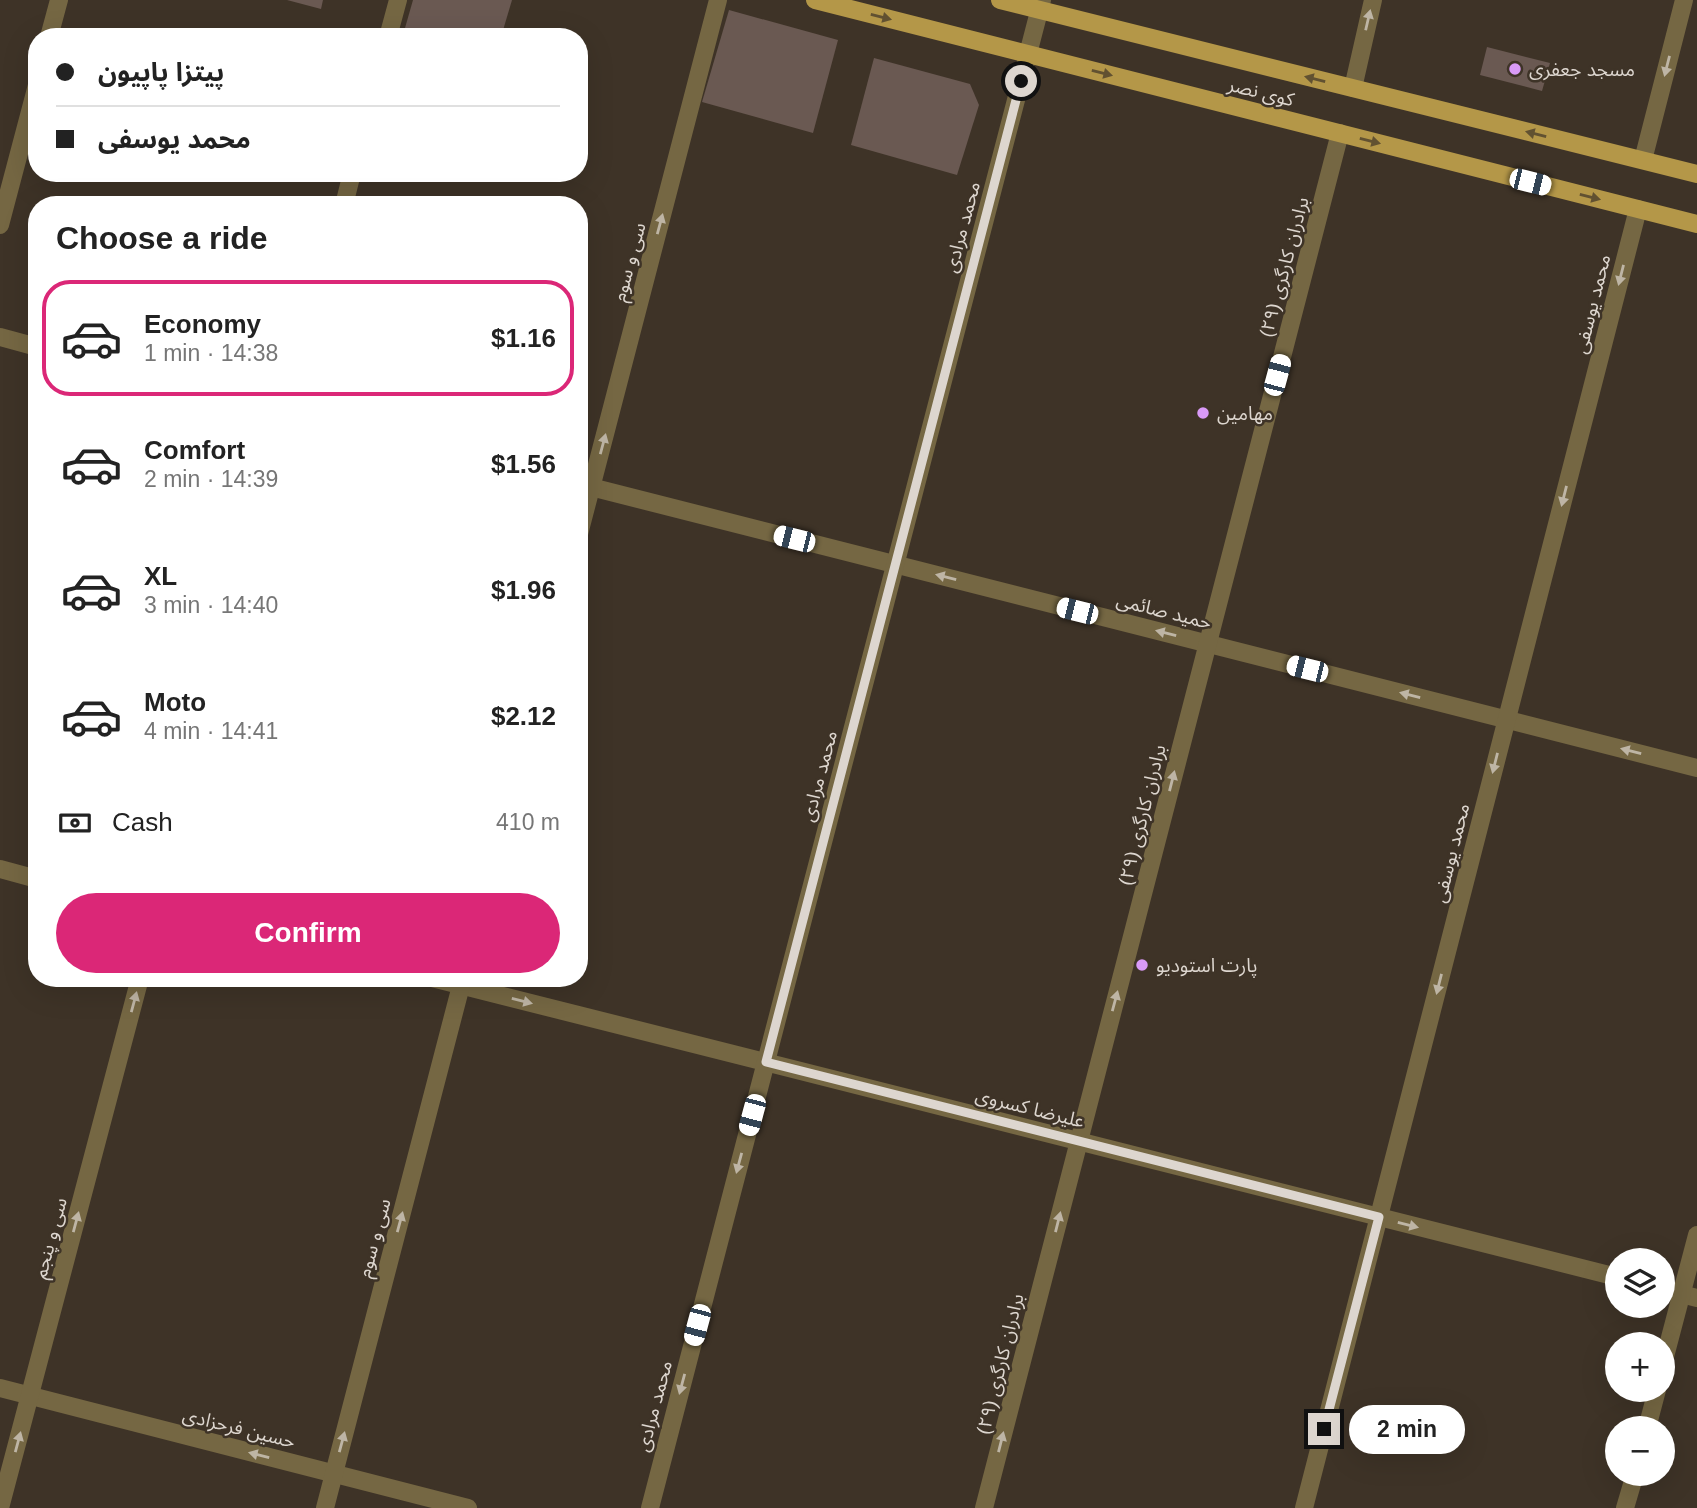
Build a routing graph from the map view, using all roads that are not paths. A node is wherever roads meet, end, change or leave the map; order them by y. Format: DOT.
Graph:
graph roads {
  1 [pos="59,0"];
  2 [pos="398,0"];
  3 [pos="719,0"];
  4 [pos="815,0"];
  5 [pos="1000,0"];
  6 [pos="1373,0"];
  7 [pos="1684,0"];
  8 [pos="1041,5"];
  9 [pos="51,28"];
  10 [pos="390,28"];
  11 [pos="1028,54"];
  12 [pos="1353,88"];
  13 [pos="28,119"];
  14 [pos="1340,133"];
  15 [pos="1643,160"];
  16 [pos="1697,174"];
  17 [pos="1638,209"];
  18 [pos="1697,224"];
  19 [pos="0,225"];
  20 [pos="0,337"];
  21 [pos="28,344"];
  22 [pos="588,475"];
  23 [pos="588,487"];
  24 [pos="895,564"];
  25 [pos="1208,644"];
  26 [pos="1507,720"];
  27 [pos="1697,768"];
  28 [pos="0,869"];
  29 [pos="28,877"];
  30 [pos="138,987"];
  31 [pos="461,987"];
  32 [pos="481,987"];
  33 [pos="766,1062"];
  34 [pos="1079,1142"];
  35 [pos="1379,1217"];
  36 [pos="1697,1235"];
  37 [pos="1605,1275"];
  38 [pos="1689,1296"];
  39 [pos="1675,1333"];
  40 [pos="0,1388"];
  41 [pos="30,1396"];
  42 [pos="334,1474"];
  43 [pos="1631,1486"];
  44 [pos="0,1508"];
  45 [pos="325,1508"];
  46 [pos="468,1508"];
  47 [pos="650,1508"];
  48 [pos="984,1508"];
  49 [pos="1304,1508"];
  50 [pos="1625,1508"];
  1 -- 9 [label="street"];
  2 -- 10 [label="street"];
  22 -- 3 [label="street, سی و سوم, one-way"];
  4 -- 11 [label="main road, کوی نصر, one-way"];
  5 -- 8 [label="main road, کوی نصر"];
  12 -- 6 [label="street, one-way"];
  7 -- 15 [label="street, one-way"];
  8 -- 11 [label="street, محمد مرادی"];
  12 -- 8 [label="main road, کوی نصر, one-way"];
  11 -- 14 [label="main road, کوی نصر, one-way"];
  11 -- 24 [label="street, محمد مرادی"];
  15 -- 12 [label="main road, کوی نصر, one-way"];
  13 -- 19 [label="street"];
  14 -- 17 [label="main road, کوی نصر, one-way"];
  14 -- 25 [label="street, برادران کارگری (۲۹)"];
  15 -- 16 [label="main road, کوی نصر"];
  17 -- 18 [label="main road, کوی نصر"];
  17 -- 26 [label="street, محمد یوسفی, one-way"];
  20 -- 21 [label="street"];
  23 -- 24 [label="street, حمید صائمی"];
  25 -- 24 [label="street, حمید صائمی, one-way"];
  24 -- 33 [label="street, محمد مرادی"];
  26 -- 25 [label="street, حمید صائمی, one-way"];
  34 -- 25 [label="street, برادران کارگری (۲۹), one-way"];
  27 -- 26 [label="street, حمید صائمی, one-way"];
  26 -- 35 [label="street, محمد یوسفی, one-way"];
  28 -- 29 [label="street"];
  41 -- 30 [label="street, سی و پنجم, one-way"];
  42 -- 31 [label="street, سی و سوم, one-way"];
  32 -- 33 [label="street, علیرضا کسروی, one-way"];
  33 -- 34 [label="street, علیرضا کسروی"];
  33 -- 47 [label="street, محمد مرادی, one-way"];
  34 -- 35 [label="street, علیرضا کسروی"];
  48 -- 34 [label="street, برادران کارگری (۲۹), one-way"];
  35 -- 37 [label="street, علیرضا کسروی, one-way"];
  35 -- 49 [label="street, محمد یوسفی"];
  36 -- 38 [label="street"];
  38 -- 39 [label="street"];
  40 -- 41 [label="street, حسین فرحزادی"];
  42 -- 41 [label="street, حسین فرحزادی, one-way"];
  44 -- 41 [label="street, سی و پنجم, one-way"];
  42 -- 45 [label="street, سی و سوم"];
  42 -- 46 [label="street, حسین فرحزادی"];
  43 -- 50 [label="street"];
}
